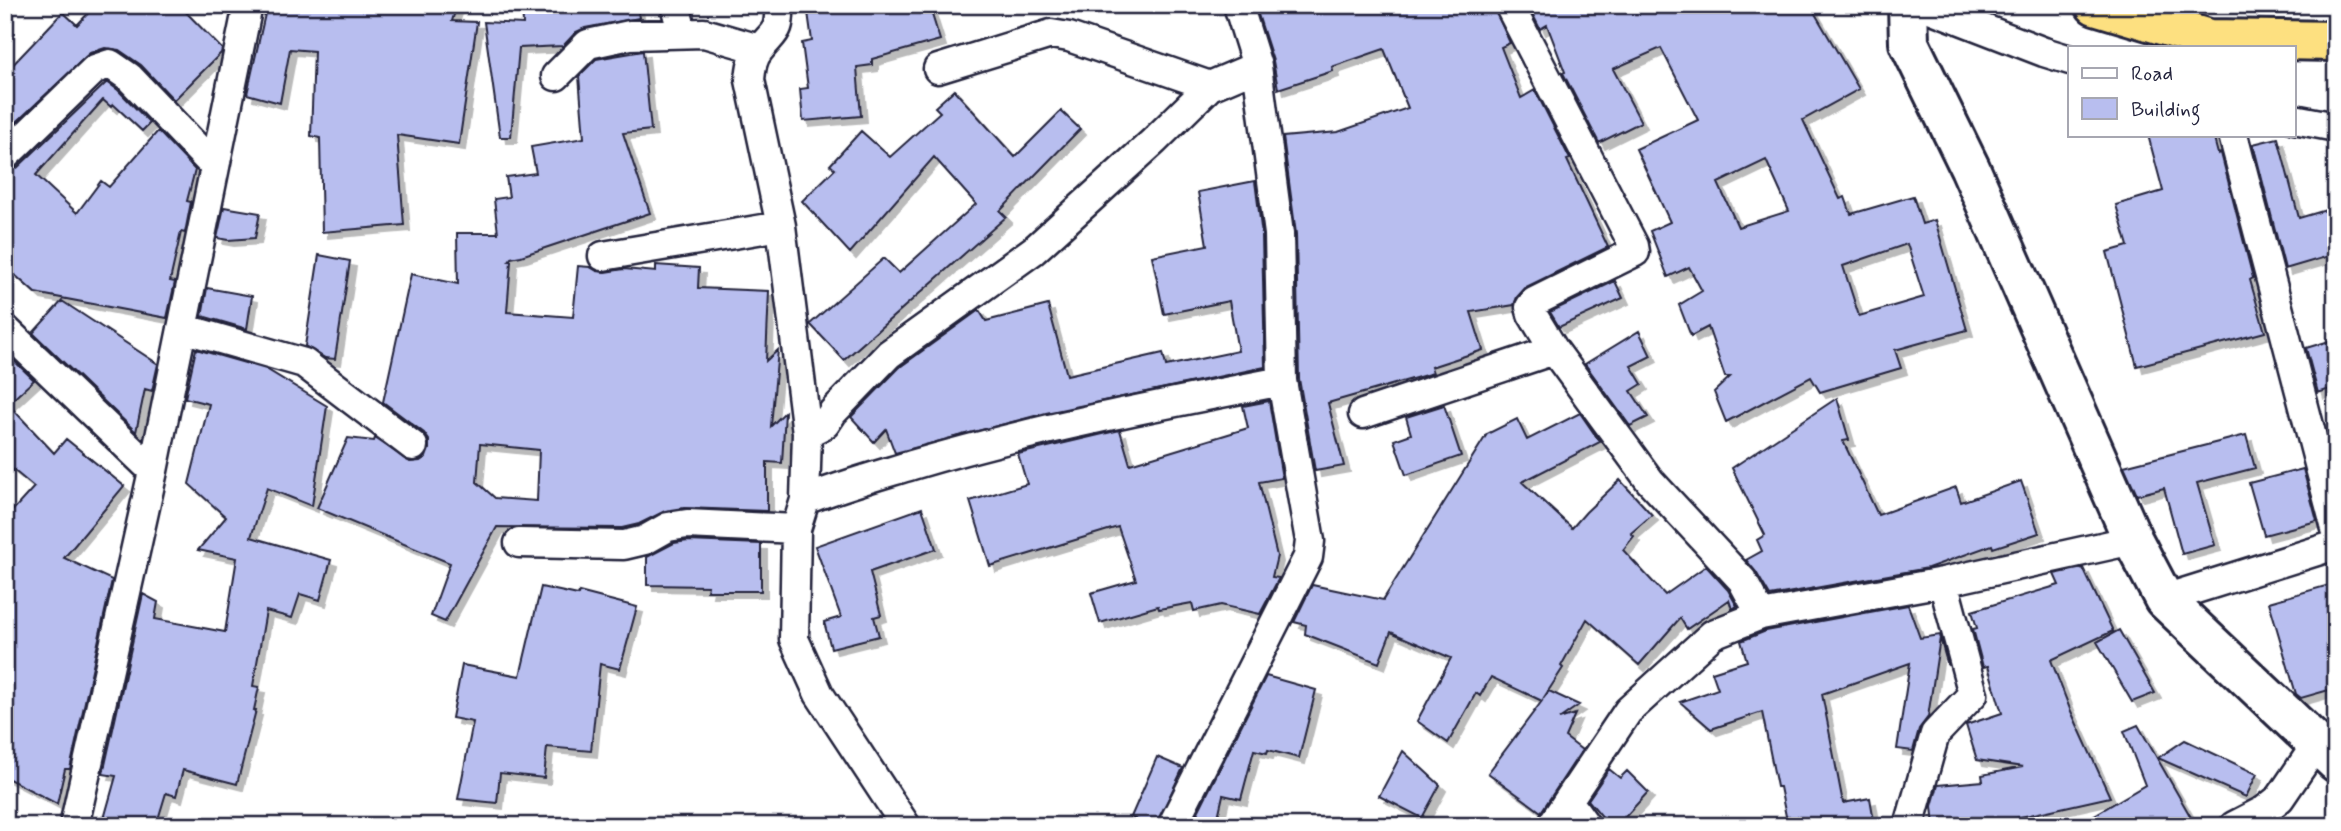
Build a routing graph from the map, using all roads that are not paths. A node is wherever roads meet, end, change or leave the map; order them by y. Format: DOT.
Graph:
graph roads {
  1 [pos="248,5"];
  2 [pos="779,5"];
  3 [pos="1238,5"];
  4 [pos="1509,5"];
  5 [pos="1908,5"];
  6 [pos="1922,5"];
  7 [pos="2095,5"];
  8 [pos="678,18"];
  9 [pos="2336,41"];
  10 [pos="2210,43"];
  11 [pos="759,49"];
  12 [pos="2068,59"];
  13 [pos="1257,65"];
  14 [pos="938,69"];
  15 [pos="556,76"];
  16 [pos="1210,86"];
  17 [pos="2296,119"];
  18 [pos="2336,127"];
  19 [pos="2233,136"];
  20 [pos="5,156"];
  21 [pos="215,167"];
  22 [pos="780,226"];
  23 [pos="603,256"];
  24 [pos="182,328"];
  25 [pos="5,329"];
  26 [pos="1554,350"];
  27 [pos="1282,381"];
  28 [pos="1363,414"];
  29 [pos="807,433"];
  30 [pos="413,446"];
  31 [pos="153,471"];
  32 [pos="805,500"];
  33 [pos="796,528"];
  34 [pos="2336,529"];
  35 [pos="2133,540"];
  36 [pos="519,543"];
  37 [pos="2336,545"];
  38 [pos="1943,582"];
  39 [pos="2164,599"];
  40 [pos="1761,615"];
  41 [pos="2326,753"];
  42 [pos="1568,801"];
  43 [pos="74,826"];
  44 [pos="906,826"];
  45 [pos="1172,826"];
  46 [pos="1551,826"];
  47 [pos="1586,826"];
  48 [pos="1909,826"];
  49 [pos="2234,826"];
  1 -- 21 [label="street"];
  2 -- 11 [label="street"];
  3 -- 13 [label="street"];
  4 -- 26 [label="street"];
  5 -- 35 [label="street"];
  6 -- 12 [label="street"];
  7 -- 10 [label="highway"];
  8 -- 11 [label="street"];
  8 -- 15 [label="street"];
  9 -- 10 [label="highway"];
  11 -- 22 [label="street"];
  13 -- 16 [label="street"];
  13 -- 27 [label="street"];
  14 -- 16 [label="street"];
  16 -- 29 [label="street"];
  17 -- 18 [label="street"];
  19 -- 34 [label="street"];
  20 -- 21 [label="street"];
  21 -- 24 [label="street"];
  22 -- 23 [label="street"];
  22 -- 29 [label="street"];
  24 -- 30 [label="street"];
  24 -- 31 [label="street"];
  25 -- 31 [label="street"];
  26 -- 28 [label="street"];
  26 -- 40 [label="street"];
  27 -- 32 [label="street"];
  27 -- 45 [label="street"];
  29 -- 32 [label="street"];
  31 -- 43 [label="street"];
  32 -- 33 [label="street"];
  33 -- 36 [label="street"];
  33 -- 44 [label="street"];
  35 -- 38 [label="street"];
  35 -- 39 [label="street"];
  37 -- 39 [label="street"];
  38 -- 40 [label="street"];
  38 -- 48 [label="street"];
  39 -- 41 [label="street"];
  40 -- 42 [label="street"];
  41 -- 49 [label="street"];
  42 -- 46 [label="street"];
  42 -- 47 [label="street"];
}
